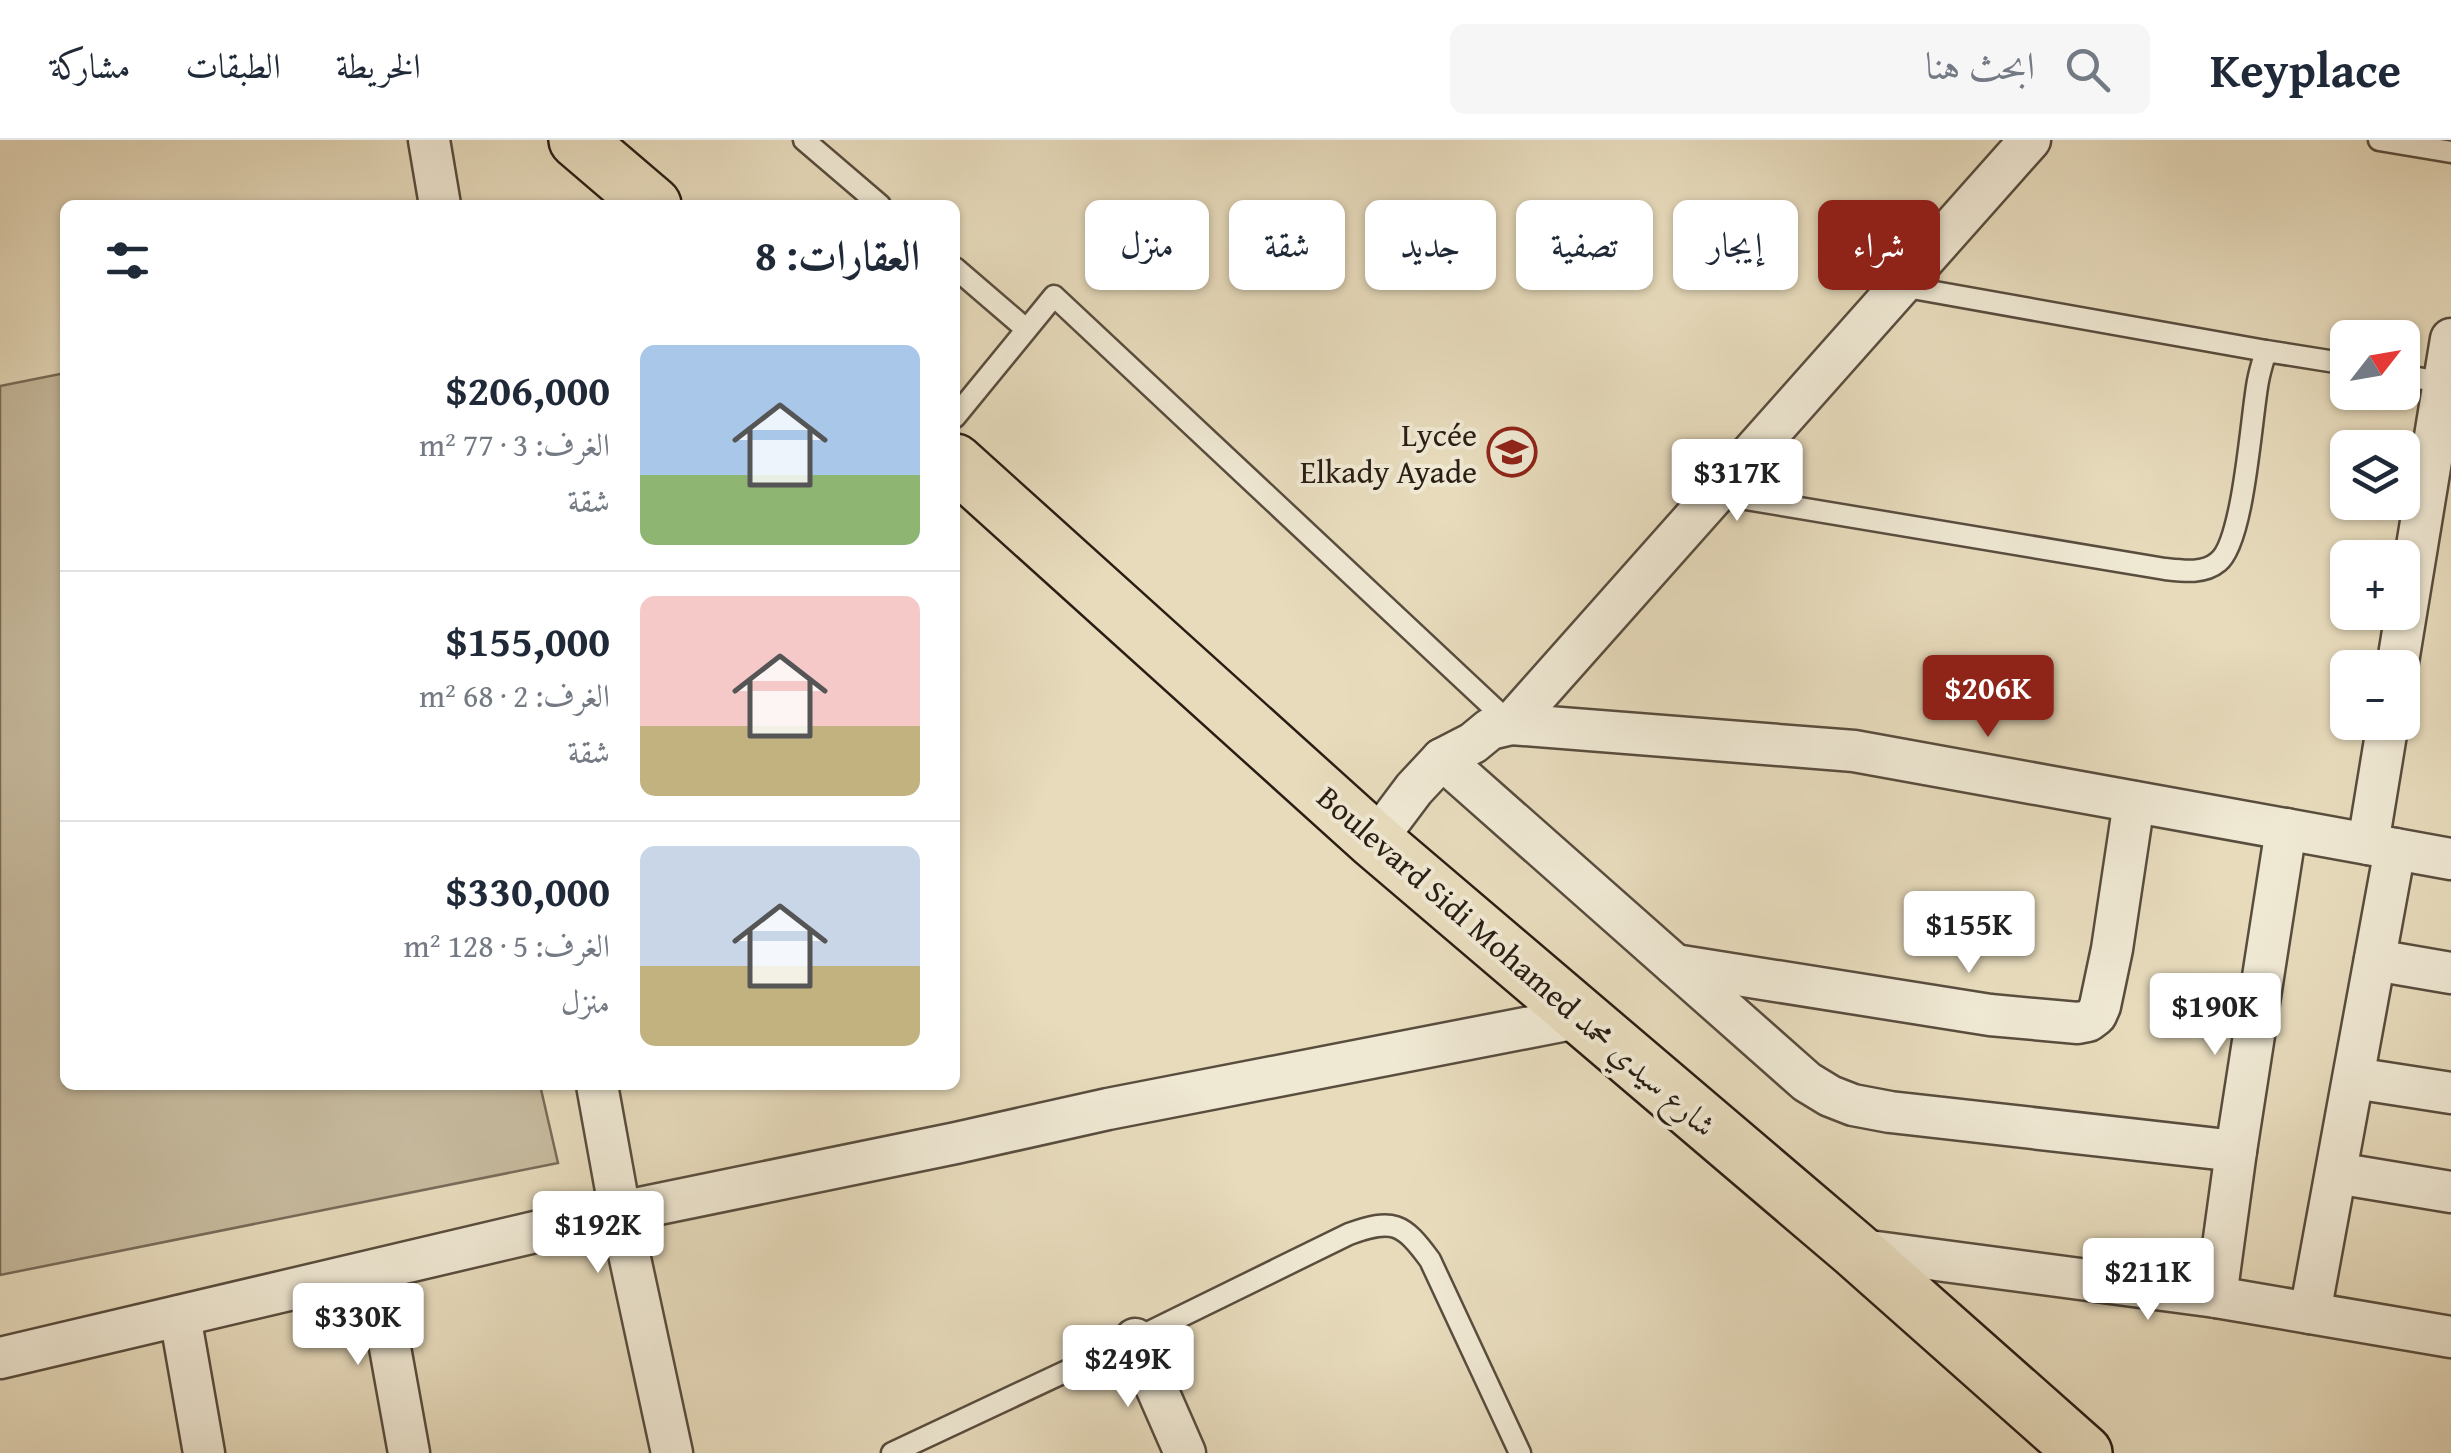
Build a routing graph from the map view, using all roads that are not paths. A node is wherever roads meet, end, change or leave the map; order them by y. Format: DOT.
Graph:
graph roads {
  1 [pos="429,140"];
  2 [pos="577,140"];
  3 [pos="804,140"];
  4 [pos="2030,140"];
  5 [pos="2379,140"];
  6 [pos="2451,152"];
  7 [pos="439,200"];
  8 [pos="647,200"];
  9 [pos="874,200"];
  10 [pos="1940,242"];
  11 [pos="960,272"];
  12 [pos="1897,290"];
  13 [pos="1924,290"];
  14 [pos="1026,328"];
  15 [pos="2451,339"];
  16 [pos="2266,350"];
  17 [pos="2330,361"];
  18 [pos="2420,378"];
  19 [pos="2448,383"];
  20 [pos="960,411"];
  21 [pos="960,467"];
  22 [pos="1716,494"];
  23 [pos="2400,650"];
  24 [pos="1511,724"];
  25 [pos="2387,740"];
  26 [pos="1442,759"];
  27 [pos="2134,802"];
  28 [pos="2286,829"];
  29 [pos="1374,842"];
  30 [pos="2382,846"];
  31 [pos="2451,859"];
  32 [pos="2375,960"];
  33 [pos="1675,965"];
  34 [pos="2451,973"];
  35 [pos="1582,1017"];
  36 [pos="2354,1078"];
  37 [pos="597,1090"];
  38 [pos="2451,1093"];
  39 [pos="2236,1151"];
  40 [pos="2336,1173"];
  41 [pos="2451,1192"];
  42 [pos="620,1212"];
  43 [pos="1854,1249"];
  44 [pos="376,1270"];
  45 [pos="2216,1297"];
  46 [pos="2310,1313"];
  47 [pos="180,1316"];
  48 [pos="2451,1337"];
  49 [pos="1135,1340"];
  50 [pos="0,1358"];
  51 [pos="204,1453"];
  52 [pos="409,1453"];
  53 [pos="672,1453"];
  54 [pos="893,1453"];
  55 [pos="1185,1453"];
  56 [pos="1520,1453"];
  57 [pos="2084,1453"];
  1 -- 7 [label="street"];
  2 -- 8 [label="main road"];
  3 -- 9 [label="lane"];
  4 -- 10 [label="street"];
  5 -- 6 [label="lane"];
  11 -- 14 [label="lane"];
  12 -- 22 [label="street"];
  13 -- 16 [label="lane"];
  14 -- 20 [label="lane"];
  14 -- 24 [label="lane"];
  15 -- 19 [label="street"];
  16 -- 17 [label="lane"];
  16 -- 22 [label="lane"];
  18 -- 19 [label="lane"];
  19 -- 23 [label="street"];
  21 -- 29 [label="main road, Boulevard Sidi Mohamed شارع سيدي محمد"];
  22 -- 24 [label="street"];
  24 -- 26 [label="street"];
  24 -- 27 [label="street"];
  25 -- 30 [label="street"];
  26 -- 29 [label="street"];
  26 -- 33 [label="street"];
  27 -- 28 [label="street"];
  27 -- 33 [label="street"];
  28 -- 30 [label="street"];
  28 -- 39 [label="street"];
  29 -- 35 [label="main road, Boulevard Sidi Mohamed شارع سيدي محمد"];
  30 -- 31 [label="street"];
  30 -- 32 [label="street"];
  32 -- 34 [label="street"];
  32 -- 36 [label="street"];
  33 -- 39 [label="street"];
  35 -- 42 [label="street"];
  35 -- 43 [label="main road, Boulevard Sidi Mohamed شارع سيدي محمد"];
  36 -- 38 [label="street"];
  36 -- 40 [label="street"];
  37 -- 42 [label="street"];
  39 -- 45 [label="street"];
  40 -- 41 [label="street"];
  40 -- 46 [label="street"];
  42 -- 44 [label="street"];
  42 -- 53 [label="street"];
  43 -- 45 [label="street"];
  43 -- 57 [label="main road, Boulevard Sidi Mohamed شارع سيدي محمد"];
  44 -- 47 [label="street"];
  44 -- 52 [label="street"];
  45 -- 46 [label="street"];
  46 -- 48 [label="street"];
  47 -- 50 [label="street"];
  47 -- 51 [label="street"];
  49 -- 54 [label="lane"];
  49 -- 55 [label="street"];
  49 -- 56 [label="lane"];
}
